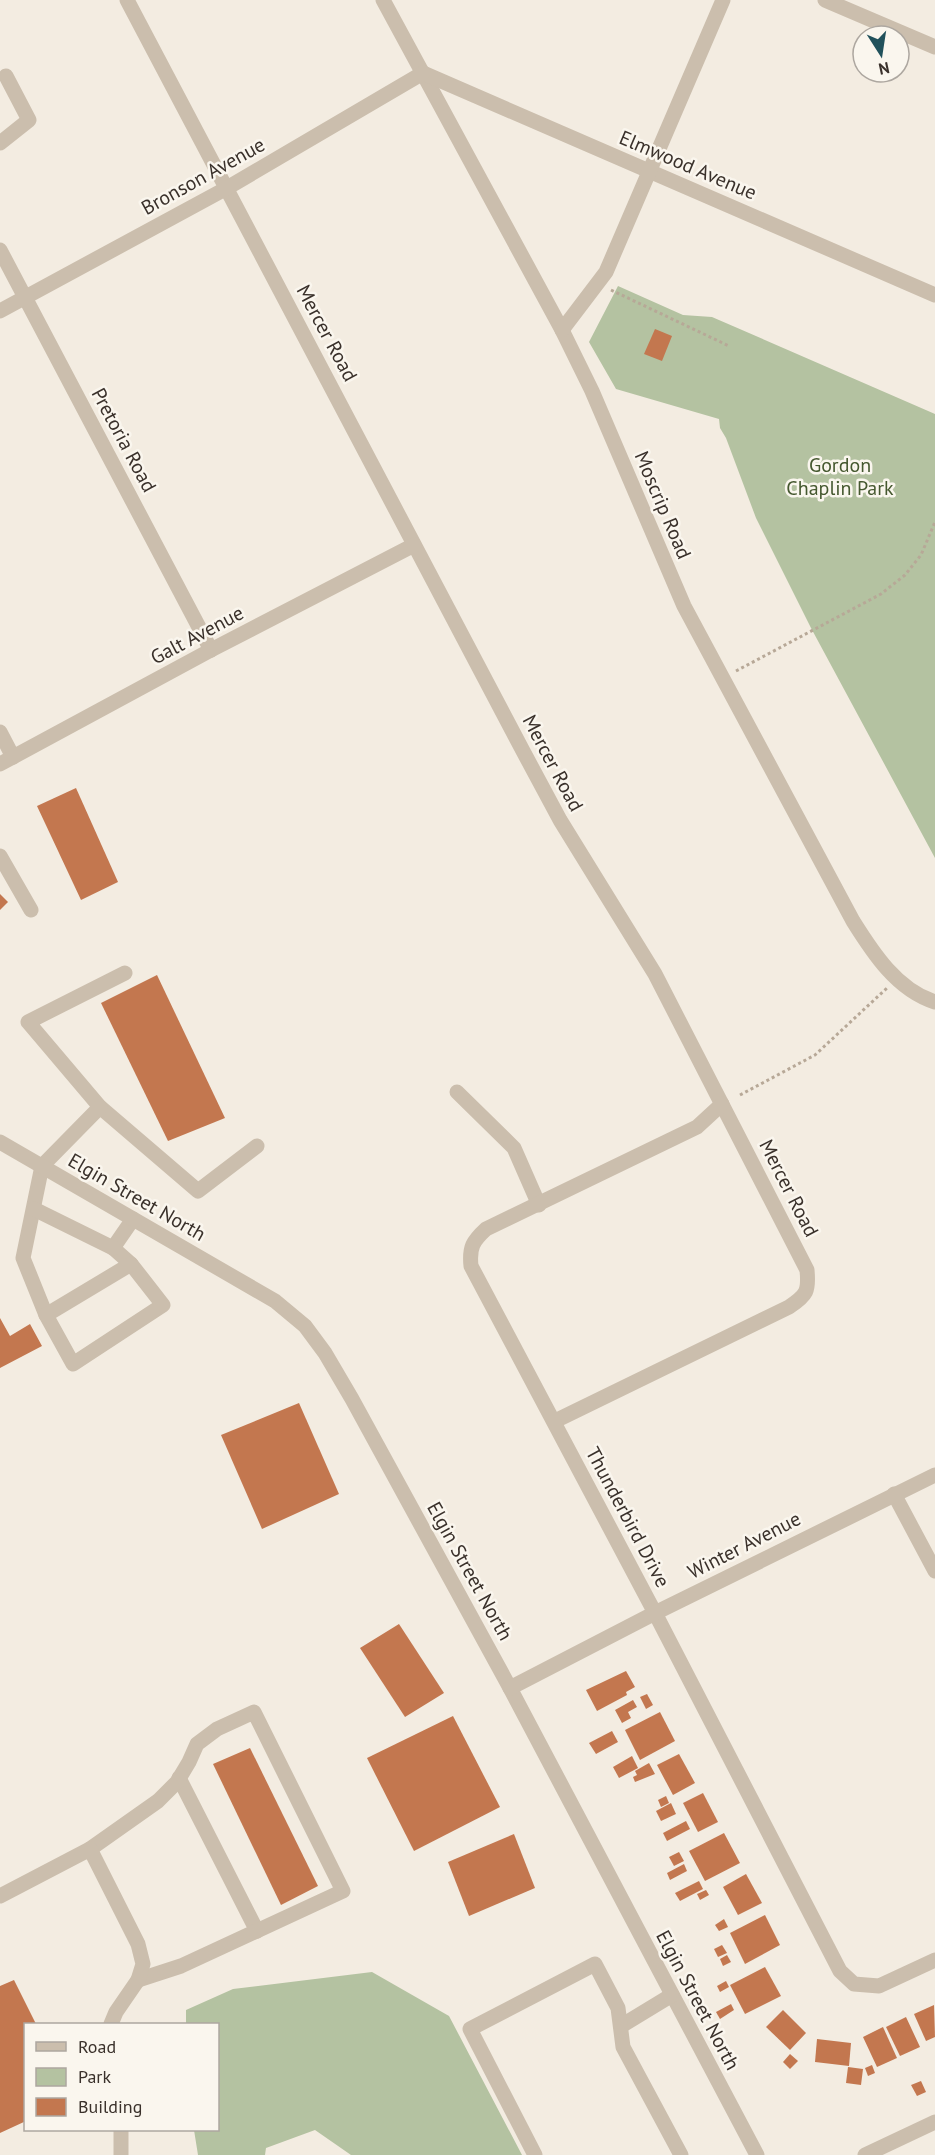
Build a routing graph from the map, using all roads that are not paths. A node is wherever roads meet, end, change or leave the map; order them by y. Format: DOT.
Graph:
graph roads {
  1 [pos="127,0"];
  2 [pos="383,0"];
  3 [pos="723,0"];
  4 [pos="825,0"];
  5 [pos="935,47"];
  6 [pos="423,73"];
  7 [pos="6,76"];
  8 [pos="0,143"];
  9 [pos="649,170"];
  10 [pos="227,188"];
  11 [pos="0,250"];
  12 [pos="935,296"];
  13 [pos="24,297"];
  14 [pos="0,311"];
  15 [pos="562,330"];
  16 [pos="414,545"];
  17 [pos="211,650"];
  18 [pos="0,732"];
  19 [pos="6,760"];
  20 [pos="0,856"];
  21 [pos="31,910"];
  22 [pos="125,974"];
  23 [pos="935,1002"];
  24 [pos="457,1092"];
  25 [pos="723,1104"];
  26 [pos="100,1107"];
  27 [pos="0,1142"];
  28 [pos="257,1146"];
  29 [pos="42,1166"];
  30 [pos="539,1205"];
  31 [pos="34,1209"];
  32 [pos="133,1219"];
  33 [pos="113,1248"];
  34 [pos="131,1264"];
  35 [pos="46,1315"];
  36 [pos="555,1421"];
  37 [pos="935,1475"];
  38 [pos="894,1494"];
  39 [pos="935,1571"];
  40 [pos="655,1612"];
  41 [pos="510,1688"];
  42 [pos="179,1778"];
  43 [pos="90,1849"];
  44 [pos="0,1896"];
  45 [pos="257,1931"];
  46 [pos="935,1960"];
  47 [pos="138,1980"];
  48 [pos="672,1995"];
  49 [pos="112,2023"];
  50 [pos="621,2026"];
  51 [pos="935,2122"];
  52 [pos="121,2131"];
  53 [pos="121,2155"];
  54 [pos="535,2155"];
  55 [pos="681,2155"];
  56 [pos="757,2155"];
  57 [pos="865,2155"];
  1 -- 10 [label="street, Mercer Road"];
  2 -- 6 [label="street, Moscrip Road"];
  3 -- 9 [label="street"];
  4 -- 5 [label="street"];
  6 -- 9 [label="street, Elmwood Avenue"];
  6 -- 10 [label="street, Bronson Avenue"];
  6 -- 15 [label="street, Moscrip Road"];
  7 -- 8 [label="street"];
  9 -- 12 [label="street, Elmwood Avenue"];
  9 -- 15 [label="street"];
  10 -- 13 [label="street, Bronson Avenue"];
  10 -- 16 [label="street, Mercer Road"];
  11 -- 13 [label="street, Pretoria Road"];
  13 -- 14 [label="street, Bronson Avenue"];
  13 -- 17 [label="street, Pretoria Road"];
  15 -- 23 [label="street, Moscrip Road"];
  16 -- 17 [label="street, Galt Avenue"];
  16 -- 25 [label="street, Mercer Road"];
  17 -- 19 [label="street, Galt Avenue"];
  18 -- 19 [label="street"];
  20 -- 21 [label="street"];
  22 -- 26 [label="street"];
  24 -- 30 [label="street"];
  25 -- 30 [label="street, Thunderbird Drive"];
  25 -- 36 [label="street, Mercer Road"];
  26 -- 28 [label="street"];
  26 -- 29 [label="street"];
  27 -- 29 [label="street, Elgin Street North"];
  29 -- 31 [label="street"];
  29 -- 32 [label="street, Elgin Street North"];
  30 -- 36 [label="street, Thunderbird Drive"];
  31 -- 33 [label="street"];
  31 -- 35 [label="street"];
  32 -- 33 [label="street"];
  32 -- 41 [label="street, Elgin Street North"];
  33 -- 34 [label="street"];
  34 -- 35 [label="street"];
  34 -- 35 [label="street"];
  36 -- 40 [label="street, Thunderbird Drive"];
  37 -- 38 [label="street, Winter Avenue"];
  38 -- 39 [label="street"];
  38 -- 40 [label="street, Winter Avenue"];
  40 -- 41 [label="street, Winter Avenue"];
  40 -- 46 [label="street, Thunderbird Drive"];
  41 -- 48 [label="street, Elgin Street North"];
  42 -- 43 [label="street"];
  42 -- 45 [label="street"];
  42 -- 45 [label="street"];
  43 -- 44 [label="street"];
  43 -- 47 [label="street"];
  45 -- 47 [label="street"];
  47 -- 49 [label="street"];
  48 -- 50 [label="street"];
  48 -- 56 [label="street, Elgin Street North"];
  50 -- 54 [label="street"];
  50 -- 55 [label="street"];
  51 -- 57 [label="street"];
  52 -- 53 [label="street"];
}
